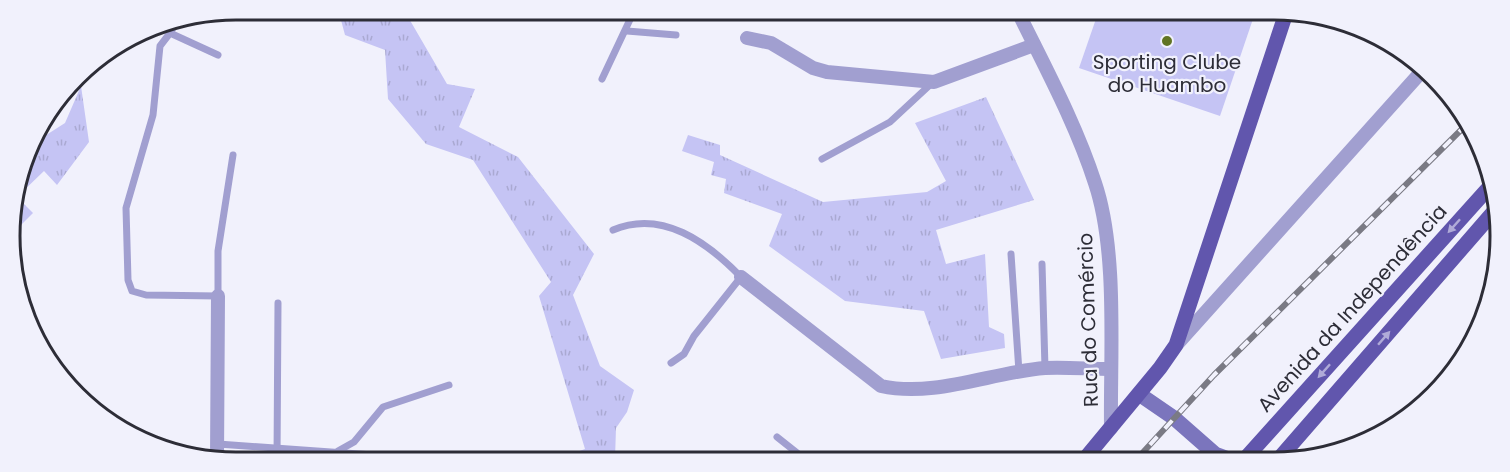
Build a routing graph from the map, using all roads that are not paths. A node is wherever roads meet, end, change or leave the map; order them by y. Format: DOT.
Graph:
graph roads {
  1 [pos="631,20"];
  2 [pos="1022,20"];
  3 [pos="1284,20"];
  4 [pos="172,29"];
  5 [pos="627,31"];
  6 [pos="170,33"];
  7 [pos="676,36"];
  8 [pos="747,38"];
  9 [pos="1034,45"];
  10 [pos="218,55"];
  11 [pos="1419,75"];
  12 [pos="602,79"];
  13 [pos="934,82"];
  14 [pos="232,155"];
  15 [pos="822,159"];
  16 [pos="1485,191"];
  17 [pos="1490,217"];
  18 [pos="613,230"];
  19 [pos="1011,254"];
  20 [pos="1042,264"];
  21 [pos="741,276"];
  22 [pos="218,296"];
  23 [pos="278,303"];
  24 [pos="1176,345"];
  25 [pos="671,363"];
  26 [pos="1045,368"];
  27 [pos="1110,369"];
  28 [pos="1019,372"];
  29 [pos="449,386"];
  30 [pos="1139,394"];
  31 [pos="1111,428"];
  32 [pos="777,437"];
  33 [pos="218,444"];
  34 [pos="278,447"];
  35 [pos="338,451"];
  36 [pos="217,452"];
  37 [pos="278,452"];
  38 [pos="349,452"];
  39 [pos="796,452"];
  40 [pos="1090,452"];
  41 [pos="1211,452"];
  42 [pos="1251,452"];
  43 [pos="1285,452"];
  1 -- 5 [label="lane"];
  2 -- 9 [label="street, Rua do Comércio"];
  3 -- 24 [label="main road"];
  4 -- 6 [label="lane"];
  5 -- 7 [label="lane"];
  5 -- 12 [label="lane"];
  6 -- 10 [label="lane"];
  6 -- 22 [label="lane"];
  8 -- 13 [label="street"];
  9 -- 13 [label="street"];
  9 -- 27 [label="street, Rua do Comércio"];
  11 -- 24 [label="street"];
  13 -- 15 [label="lane"];
  14 -- 22 [label="lane"];
  16 -- 42 [label="main road, Avenida da Independência, one-way"];
  43 -- 17 [label="main road, Avenida da Independência, one-way"];
  18 -- 21 [label="lane"];
  19 -- 28 [label="lane"];
  20 -- 26 [label="lane"];
  21 -- 25 [label="lane"];
  21 -- 28 [label="street"];
  22 -- 33 [label="street"];
  23 -- 34 [label="lane"];
  24 -- 30 [label="main road"];
  26 -- 27 [label="street"];
  26 -- 28 [label="street"];
  27 -- 31 [label="street, Rua do Comércio"];
  29 -- 35 [label="lane"];
  30 -- 31 [label="main road"];
  30 -- 41 [label="street"];
  31 -- 40 [label="main road"];
  32 -- 39 [label="lane"];
  33 -- 34 [label="lane"];
  33 -- 36 [label="street"];
  34 -- 35 [label="lane"];
  34 -- 37 [label="lane"];
  35 -- 38 [label="lane"];
}
